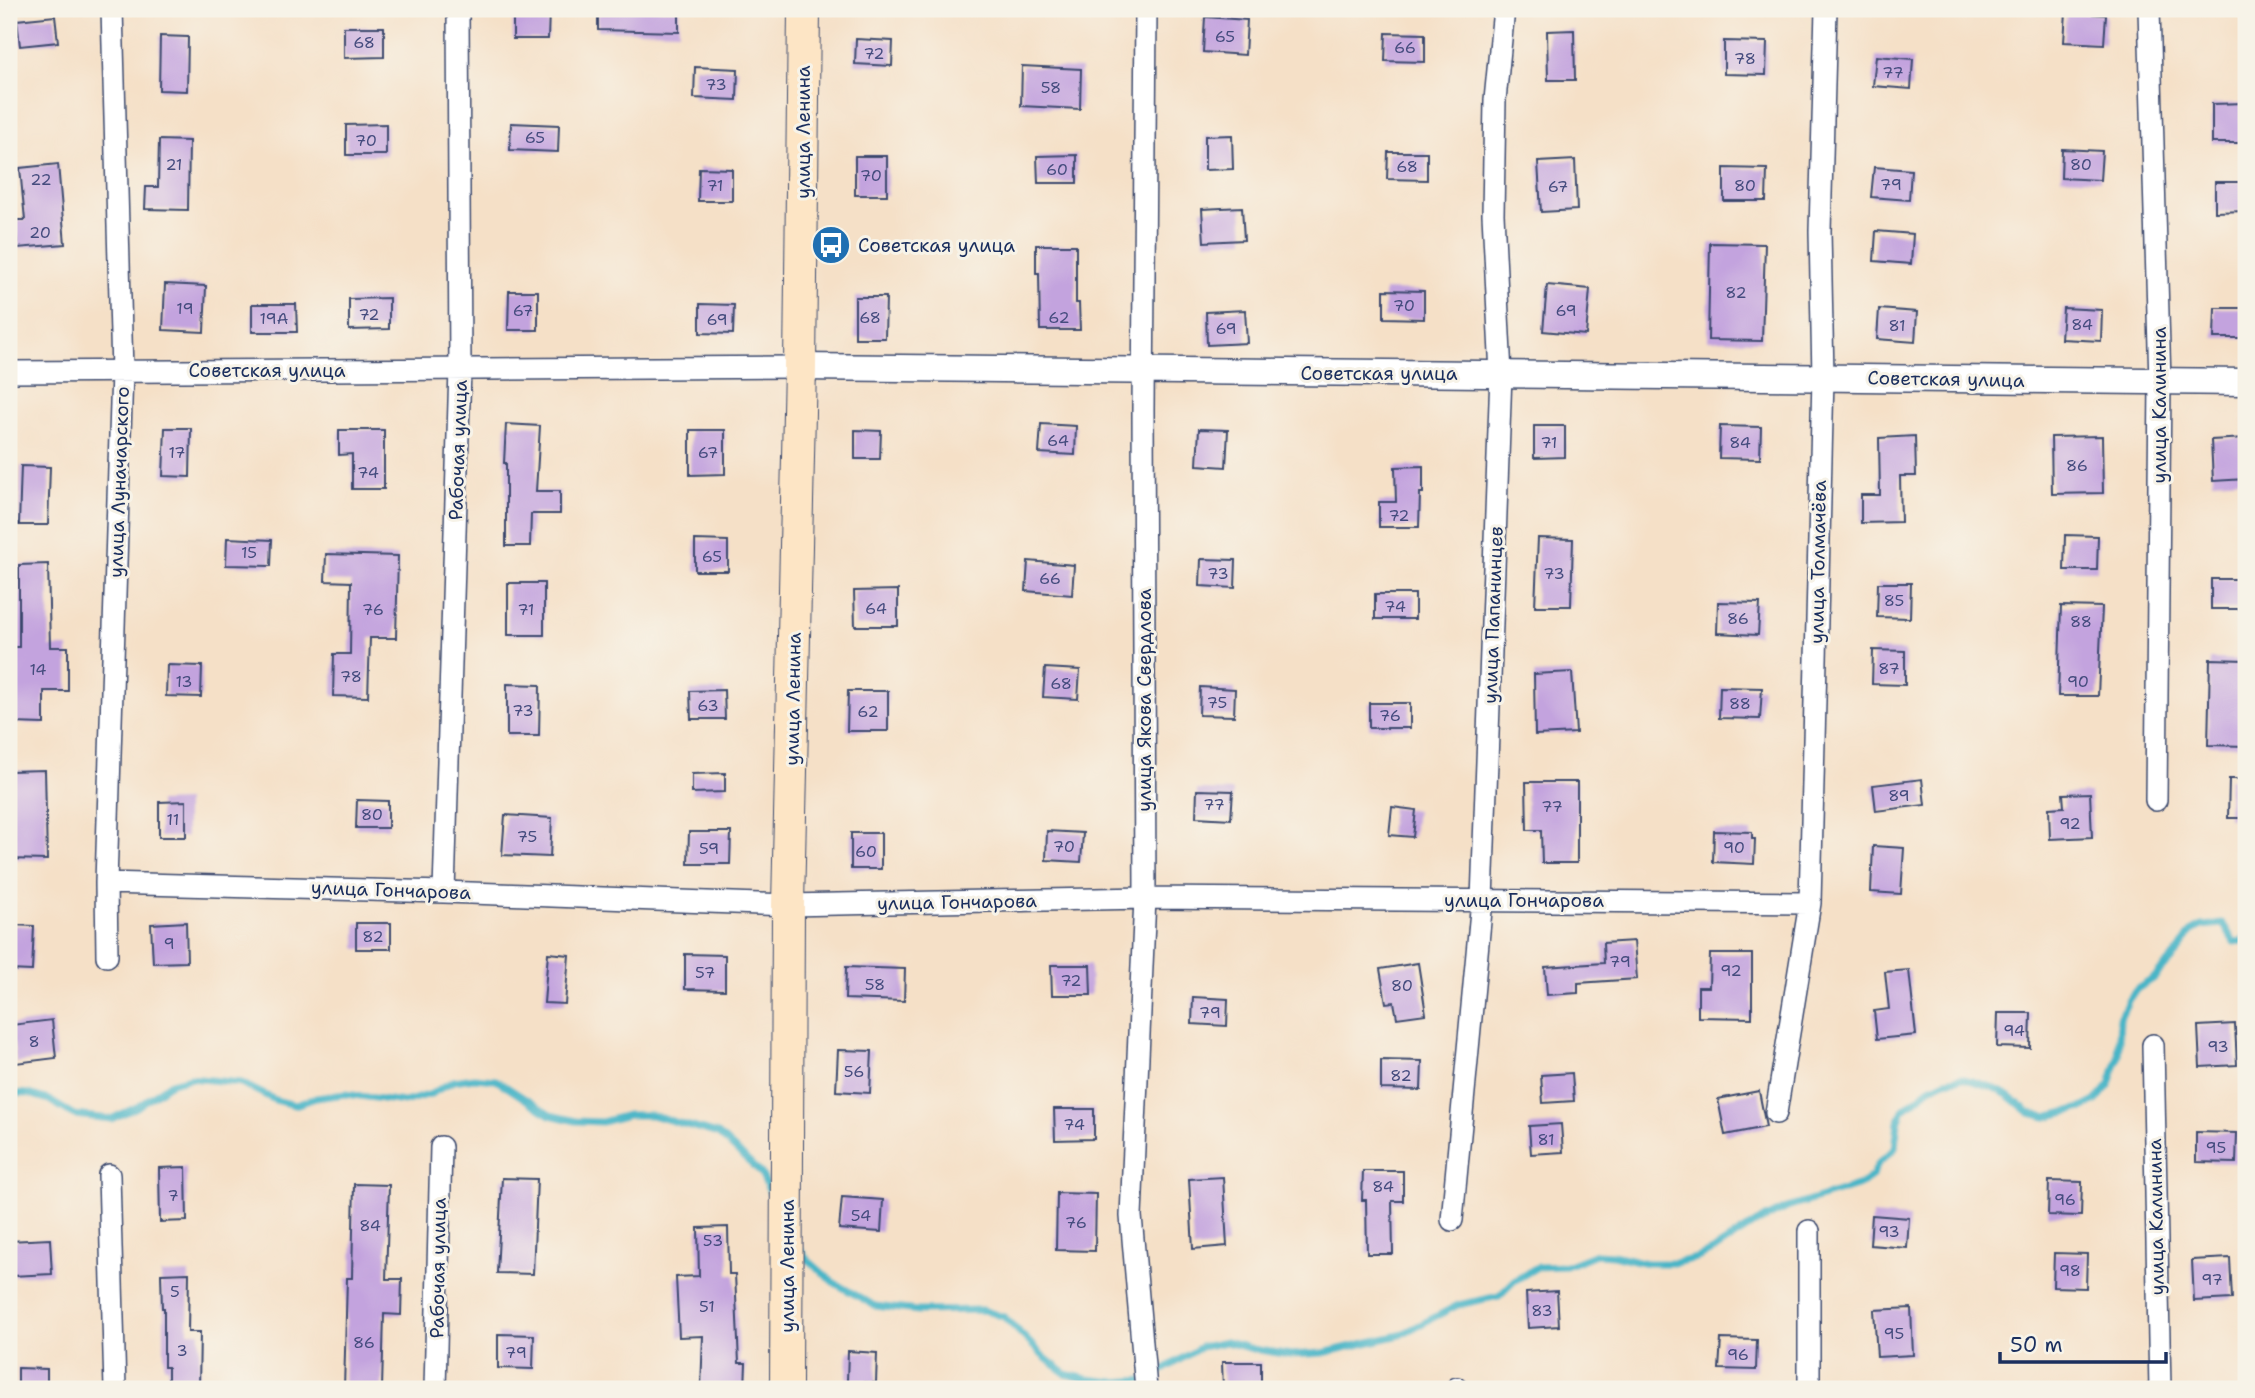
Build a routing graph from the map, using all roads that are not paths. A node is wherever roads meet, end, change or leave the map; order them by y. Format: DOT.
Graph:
graph roads {
  1 [pos="112,9"];
  2 [pos="458,9"];
  3 [pos="804,9"];
  4 [pos="1146,9"];
  5 [pos="1504,9"];
  6 [pos="1826,9"];
  7 [pos="2149,9"];
  8 [pos="800,367"];
  9 [pos="460,369"];
  10 [pos="122,371"];
  11 [pos="9,372"];
  12 [pos="1144,372"];
  13 [pos="1501,374"];
  14 [pos="1823,377"];
  15 [pos="2160,381"];
  16 [pos="2246,382"];
  17 [pos="2156,800"];
  18 [pos="106,883"];
  19 [pos="444,892"];
  20 [pos="1145,898"];
  21 [pos="1482,900"];
  22 [pos="1810,902"];
  23 [pos="788,905"];
  24 [pos="107,956"];
  25 [pos="2152,1045"];
  26 [pos="1776,1113"];
  27 [pos="441,1147"];
  28 [pos="109,1175"];
  29 [pos="1452,1220"];
  30 [pos="1809,1231"];
  31 [pos="115,1389"];
  32 [pos="435,1389"];
  33 [pos="786,1389"];
  34 [pos="1146,1389"];
  35 [pos="1809,1389"];
  36 [pos="2160,1389"];
  1 -- 10 [label="street, улица Луначарского"];
  2 -- 9 [label="street, Рабочая улица"];
  3 -- 8 [label="main road, улица Ленина"];
  4 -- 12 [label="street, улица Якова Свердлова"];
  5 -- 13 [label="street, улица Папанинцев"];
  6 -- 14 [label="street, улица Толмачёва"];
  7 -- 15 [label="street, улица Калинина"];
  8 -- 9 [label="street, Советская улица"];
  8 -- 12 [label="street, Советская улица"];
  8 -- 23 [label="main road, улица Ленина"];
  9 -- 10 [label="street, Советская улица"];
  9 -- 19 [label="street, Рабочая улица"];
  10 -- 11 [label="street, Советская улица"];
  10 -- 18 [label="street, улица Луначарского"];
  12 -- 13 [label="street, Советская улица"];
  12 -- 20 [label="street, улица Якова Свердлова"];
  13 -- 14 [label="street, Советская улица"];
  13 -- 21 [label="street, улица Папанинцев"];
  14 -- 15 [label="street, Советская улица"];
  14 -- 22 [label="street, улица Толмачёва"];
  15 -- 16 [label="street, Советская улица"];
  15 -- 17 [label="street, улица Калинина"];
  18 -- 19 [label="street, улица Гончарова"];
  18 -- 24 [label="street, улица Луначарского"];
  19 -- 23 [label="street, улица Гончарова"];
  20 -- 21 [label="street, улица Гончарова"];
  20 -- 23 [label="street, улица Гончарова"];
  20 -- 34 [label="street, улица Якова Свердлова"];
  21 -- 22 [label="street, улица Гончарова"];
  21 -- 29 [label="street, улица Папанинцев"];
  22 -- 26 [label="street, улица Толмачёва"];
  23 -- 33 [label="main road, улица Ленина"];
  25 -- 36 [label="street, улица Калинина"];
  27 -- 32 [label="street, Рабочая улица"];
  28 -- 31 [label="street"];
  30 -- 35 [label="street"];
}
